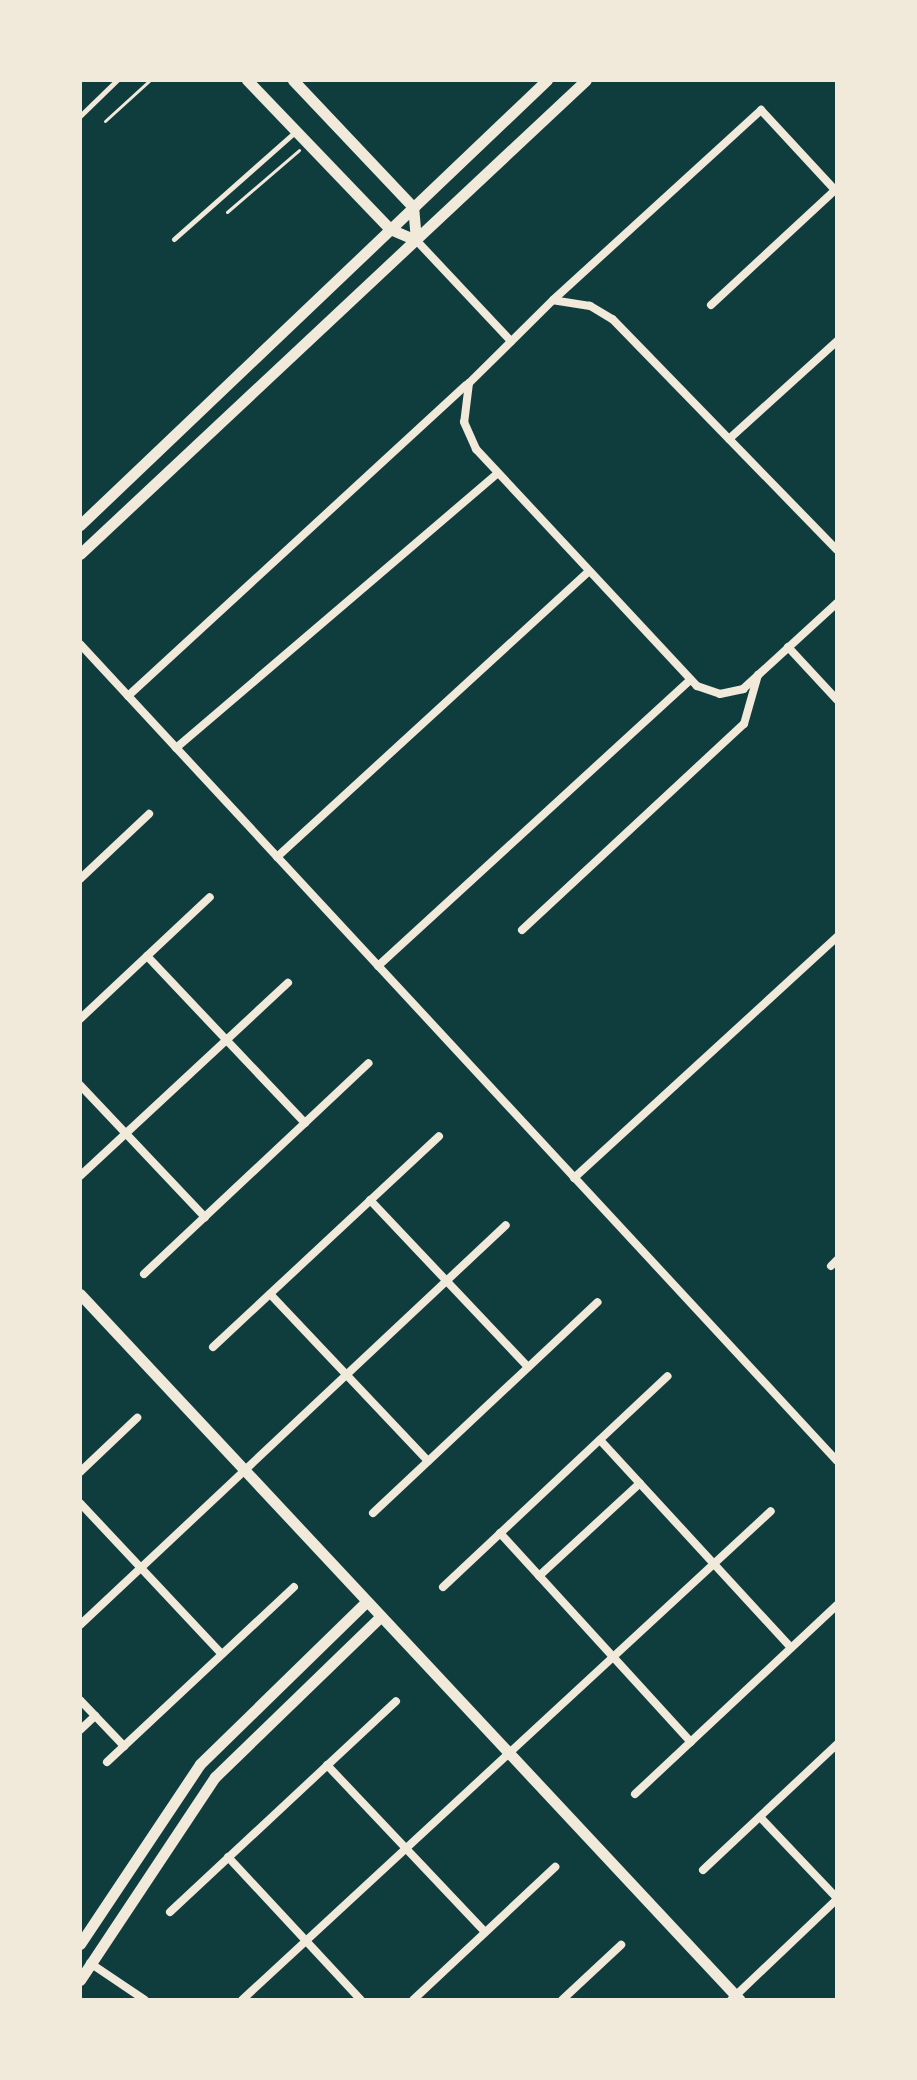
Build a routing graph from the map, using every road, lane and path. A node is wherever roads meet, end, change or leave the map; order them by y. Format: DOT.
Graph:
graph roads {
  1 [pos="117,80"];
  2 [pos="150,80"];
  3 [pos="247,80"];
  4 [pos="293,80"];
  5 [pos="547,80"];
  6 [pos="586,80"];
  7 [pos="80,116"];
  8 [pos="105,121"];
  9 [pos="296,131"];
  10 [pos="307,143"];
  11 [pos="836,191"];
  12 [pos="413,207"];
  13 [pos="227,212"];
  14 [pos="390,229"];
  15 [pos="174,239"];
  16 [pos="416,240"];
  17 [pos="553,300"];
  18 [pos="711,305"];
  19 [pos="511,341"];
  20 [pos="837,341"];
  21 [pos="469,383"];
  22 [pos="729,439"];
  23 [pos="498,473"];
  24 [pos="80,525"];
  25 [pos="837,550"];
  26 [pos="80,554"];
  27 [pos="589,571"];
  28 [pos="837,603"];
  29 [pos="80,644"];
  30 [pos="788,647"];
  31 [pos="759,675"];
  32 [pos="690,680"];
  33 [pos="128,696"];
  34 [pos="837,700"];
  35 [pos="176,748"];
  36 [pos="149,814"];
  37 [pos="277,857"];
  38 [pos="80,879"];
  39 [pos="210,897"];
  40 [pos="522,930"];
  41 [pos="837,937"];
  42 [pos="147,956"];
  43 [pos="378,966"];
  44 [pos="288,983"];
  45 [pos="80,1019"];
  46 [pos="226,1040"];
  47 [pos="369,1063"];
  48 [pos="80,1085"];
  49 [pos="305,1123"];
  50 [pos="126,1133"];
  51 [pos="439,1136"];
  52 [pos="80,1176"];
  53 [pos="574,1178"];
  54 [pos="370,1200"];
  55 [pos="205,1217"];
  56 [pos="506,1225"];
  57 [pos="144,1274"];
  58 [pos="447,1281"];
  59 [pos="80,1294"];
  60 [pos="270,1294"];
  61 [pos="598,1302"];
  62 [pos="213,1347"];
  63 [pos="528,1367"];
  64 [pos="347,1375"];
  65 [pos="668,1376"];
  66 [pos="137,1418"];
  67 [pos="600,1440"];
  68 [pos="428,1461"];
  69 [pos="837,1461"];
  70 [pos="245,1471"];
  71 [pos="80,1472"];
  72 [pos="640,1483"];
  73 [pos="80,1503"];
  74 [pos="771,1511"];
  75 [pos="373,1513"];
  76 [pos="500,1533"];
  77 [pos="714,1564"];
  78 [pos="141,1568"];
  79 [pos="539,1576"];
  80 [pos="294,1587"];
  81 [pos="443,1587"];
  82 [pos="367,1601"];
  83 [pos="837,1605"];
  84 [pos="381,1616"];
  85 [pos="80,1625"];
  86 [pos="791,1648"];
  87 [pos="222,1654"];
  88 [pos="613,1657"];
  89 [pos="80,1700"];
  90 [pos="396,1701"];
  91 [pos="95,1716"];
  92 [pos="80,1730"];
  93 [pos="691,1742"];
  94 [pos="837,1744"];
  95 [pos="124,1746"];
  96 [pos="509,1753"];
  97 [pos="107,1762"];
  98 [pos="327,1765"];
  99 [pos="635,1794"];
  100 [pos="760,1817"];
  101 [pos="406,1848"];
  102 [pos="228,1857"];
  103 [pos="555,1867"];
  104 [pos="703,1870"];
  105 [pos="837,1899"];
  106 [pos="170,1912"];
  107 [pos="485,1932"];
  108 [pos="305,1941"];
  109 [pos="80,1944"];
  110 [pos="621,1945"];
  111 [pos="85,1960"];
  112 [pos="80,1980"];
  113 [pos="736,1998"];
  114 [pos="145,2000"];
  115 [pos="242,2000"];
  116 [pos="361,2000"];
  117 [pos="413,2000"];
  118 [pos="562,2000"];
  1 -- 7 [label="lane"];
  2 -- 8 [label="path"];
  3 -- 9 [label="street"];
  4 -- 12 [label="street"];
  5 -- 12 [label="street"];
  6 -- 16 [label="street"];
  9 -- 10 [label="street"];
  9 -- 15 [label="lane"];
  10 -- 13 [label="path"];
  10 -- 14 [label="street"];
  11 -- 17 [label="street"];
  11 -- 18 [label="street"];
  12 -- 14 [label="street"];
  12 -- 16 [label="street"];
  14 -- 16 [label="street"];
  14 -- 24 [label="street"];
  16 -- 19 [label="street"];
  16 -- 26 [label="street"];
  17 -- 19 [label="street"];
  17 -- 22 [label="street"];
  19 -- 21 [label="street"];
  20 -- 22 [label="street"];
  21 -- 23 [label="street"];
  21 -- 33 [label="street"];
  22 -- 25 [label="street"];
  23 -- 27 [label="street"];
  23 -- 35 [label="street"];
  27 -- 32 [label="street"];
  27 -- 37 [label="street"];
  28 -- 30 [label="street"];
  29 -- 33 [label="street"];
  30 -- 31 [label="street"];
  30 -- 34 [label="street"];
  31 -- 32 [label="street"];
  31 -- 40 [label="street"];
  32 -- 43 [label="street"];
  33 -- 35 [label="street"];
  35 -- 37 [label="street"];
  36 -- 38 [label="street"];
  37 -- 43 [label="street"];
  39 -- 42 [label="street"];
  41 -- 53 [label="street"];
  42 -- 45 [label="street"];
  42 -- 46 [label="street"];
  43 -- 53 [label="street"];
  44 -- 46 [label="street"];
  46 -- 49 [label="street"];
  46 -- 50 [label="street"];
  47 -- 49 [label="street"];
  48 -- 50 [label="street"];
  49 -- 55 [label="street"];
  50 -- 52 [label="street"];
  50 -- 55 [label="street"];
  51 -- 54 [label="street"];
  53 -- 69 [label="street"];
  54 -- 58 [label="street"];
  54 -- 60 [label="street"];
  55 -- 57 [label="street"];
  56 -- 58 [label="street"];
  58 -- 63 [label="street"];
  58 -- 64 [label="street"];
  59 -- 70 [label="street"];
  60 -- 62 [label="street"];
  60 -- 64 [label="street"];
  61 -- 63 [label="street"];
  63 -- 68 [label="street"];
  64 -- 68 [label="street"];
  64 -- 70 [label="street"];
  65 -- 67 [label="street"];
  66 -- 71 [label="street"];
  67 -- 72 [label="street"];
  67 -- 76 [label="street"];
  68 -- 75 [label="street"];
  70 -- 78 [label="street"];
  70 -- 82 [label="street"];
  72 -- 77 [label="street"];
  72 -- 79 [label="street"];
  73 -- 78 [label="street"];
  74 -- 77 [label="street"];
  76 -- 79 [label="street"];
  76 -- 81 [label="street"];
  77 -- 86 [label="street"];
  77 -- 88 [label="street"];
  78 -- 85 [label="street"];
  78 -- 87 [label="street"];
  79 -- 88 [label="street"];
  80 -- 87 [label="street"];
  82 -- 84 [label="street"];
  82 -- 109 [label="street"];
  83 -- 86 [label="street"];
  84 -- 96 [label="street"];
  84 -- 111 [label="street"];
  86 -- 93 [label="street"];
  87 -- 95 [label="street"];
  88 -- 93 [label="street"];
  88 -- 96 [label="street"];
  89 -- 91 [label="street"];
  90 -- 98 [label="street"];
  91 -- 92 [label="street"];
  91 -- 95 [label="street"];
  93 -- 99 [label="street"];
  94 -- 100 [label="street"];
  95 -- 97 [label="street"];
  96 -- 101 [label="street"];
  96 -- 113 [label="street"];
  98 -- 101 [label="street"];
  98 -- 102 [label="street"];
  100 -- 104 [label="street"];
  100 -- 105 [label="street"];
  101 -- 107 [label="street"];
  101 -- 108 [label="street"];
  102 -- 106 [label="street"];
  102 -- 108 [label="street"];
  103 -- 107 [label="street"];
  105 -- 113 [label="street"];
  107 -- 117 [label="street"];
  108 -- 115 [label="street"];
  108 -- 116 [label="street"];
  110 -- 118 [label="street"];
  111 -- 112 [label="street"];
  111 -- 114 [label="street"];
}
